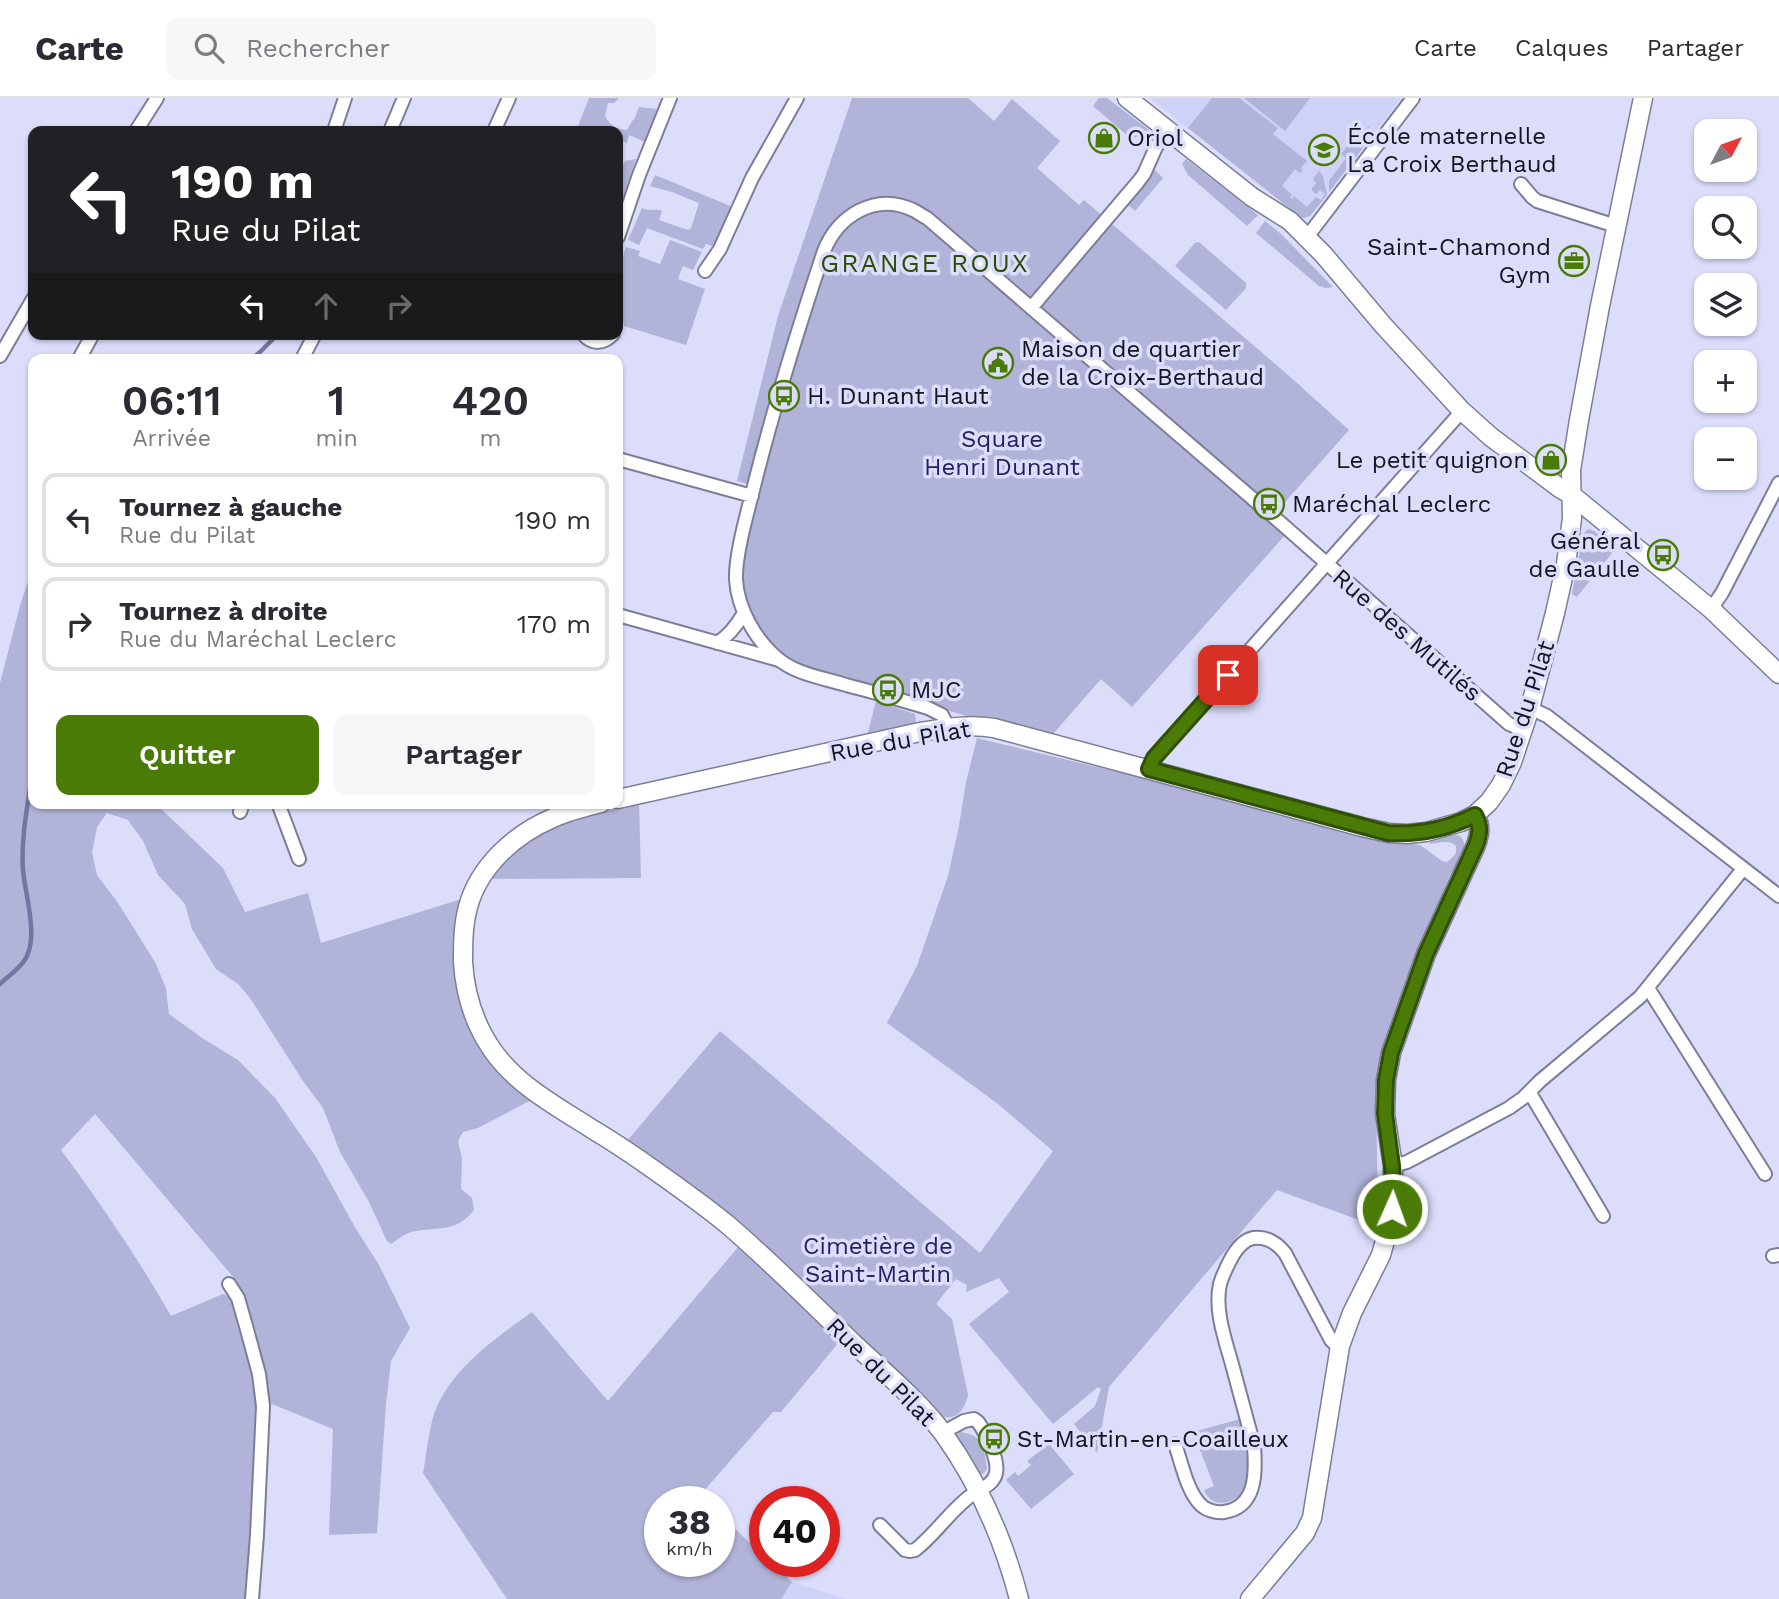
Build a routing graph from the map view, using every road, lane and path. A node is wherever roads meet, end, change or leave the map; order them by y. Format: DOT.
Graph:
graph roads {
  1 [pos="156,98"];
  2 [pos="345,98"];
  3 [pos="404,98"];
  4 [pos="509,98"];
  5 [pos="670,98"];
  6 [pos="797,98"];
  7 [pos="1127,98"];
  8 [pos="1413,98"];
  9 [pos="1639,99"];
  10 [pos="139,126"];
  11 [pos="336,126"];
  12 [pos="392,126"];
  13 [pos="496,126"];
  14 [pos="1168,131"];
  15 [pos="1521,184"];
  16 [pos="623,222"];
  17 [pos="1616,226"];
  18 [pos="1307,237"];
  19 [pos="705,271"];
  20 [pos="28,308"];
  21 [pos="1031,308"];
  22 [pos="0,356"];
  23 [pos="1462,411"];
  24 [pos="623,460"];
  25 [pos="1779,482"];
  26 [pos="752,496"];
  27 [pos="1573,496"];
  28 [pos="1325,564"];
  29 [pos="1711,609"];
  30 [pos="744,613"];
  31 [pos="623,616"];
  32 [pos="717,643"];
  33 [pos="779,660"];
  34 [pos="1779,674"];
  35 [pos="1530,708"];
  36 [pos="948,727"];
  37 [pos="1523,730"];
  38 [pos="1149,769"];
  39 [pos="623,798"];
  40 [pos="280,809"];
  41 [pos="581,809"];
  42 [pos="1475,815"];
  43 [pos="299,859"];
  44 [pos="1743,869"];
  45 [pos="1779,896"];
  46 [pos="1648,988"];
  47 [pos="1530,1093"];
  48 [pos="1392,1166"];
  49 [pos="1765,1174"];
  50 [pos="1603,1216"];
  51 [pos="229,1284"];
  52 [pos="1340,1346"];
  53 [pos="942,1433"];
  54 [pos="1175,1444"];
  55 [pos="977,1492"];
  56 [pos="880,1525"];
  57 [pos="252,1599"];
  58 [pos="1019,1599"];
  59 [pos="1250,1599"];
  1 -- 10 [label="street"];
  2 -- 11 [label="street"];
  3 -- 12 [label="street"];
  4 -- 13 [label="street"];
  5 -- 16 [label="street"];
  6 -- 19 [label="street"];
  7 -- 14 [label="main road"];
  8 -- 18 [label="street"];
  9 -- 17 [label="main road, Rue du Pilat"];
  14 -- 18 [label="main road"];
  14 -- 21 [label="street"];
  15 -- 17 [label="street"];
  17 -- 27 [label="main road, Rue du Pilat"];
  18 -- 23 [label="main road"];
  20 -- 22 [label="street"];
  21 -- 26 [label="street, Rue des Mutilés"];
  21 -- 28 [label="street, Rue des Mutilés"];
  23 -- 27 [label="main road"];
  23 -- 28 [label="street"];
  24 -- 26 [label="street"];
  25 -- 29 [label="street"];
  26 -- 30 [label="street, Rue des Mutilés"];
  27 -- 29 [label="main road"];
  27 -- 35 [label="main road, Rue du Pilat"];
  28 -- 37 [label="street, Rue des Mutilés"];
  28 -- 38 [label="street"];
  29 -- 34 [label="main road"];
  30 -- 32 [label="street"];
  30 -- 33 [label="street, Rue des Mutilés"];
  31 -- 32 [label="street"];
  32 -- 33 [label="street"];
  33 -- 36 [label="street"];
  35 -- 37 [label="main road, Rue du Pilat"];
  35 -- 44 [label="street"];
  36 -- 38 [label="main road, Rue du Pilat"];
  36 -- 39 [label="main road, Rue du Pilat"];
  37 -- 42 [label="main road, Rue du Pilat"];
  38 -- 42 [label="main road, Rue du Pilat"];
  40 -- 43 [label="street"];
  41 -- 53 [label="main road, Rue du Pilat"];
  42 -- 48 [label="main road"];
  44 -- 45 [label="street"];
  44 -- 46 [label="street"];
  46 -- 47 [label="street"];
  46 -- 49 [label="street"];
  47 -- 48 [label="street"];
  47 -- 50 [label="street"];
  48 -- 52 [label="main road"];
  51 -- 57 [label="street"];
  52 -- 54 [label="street"];
  52 -- 59 [label="main road"];
  53 -- 55 [label="main road, Rue du Pilat"];
  53 -- 55 [label="street"];
  55 -- 56 [label="street"];
  55 -- 58 [label="main road, Rue du Pilat"];
}
